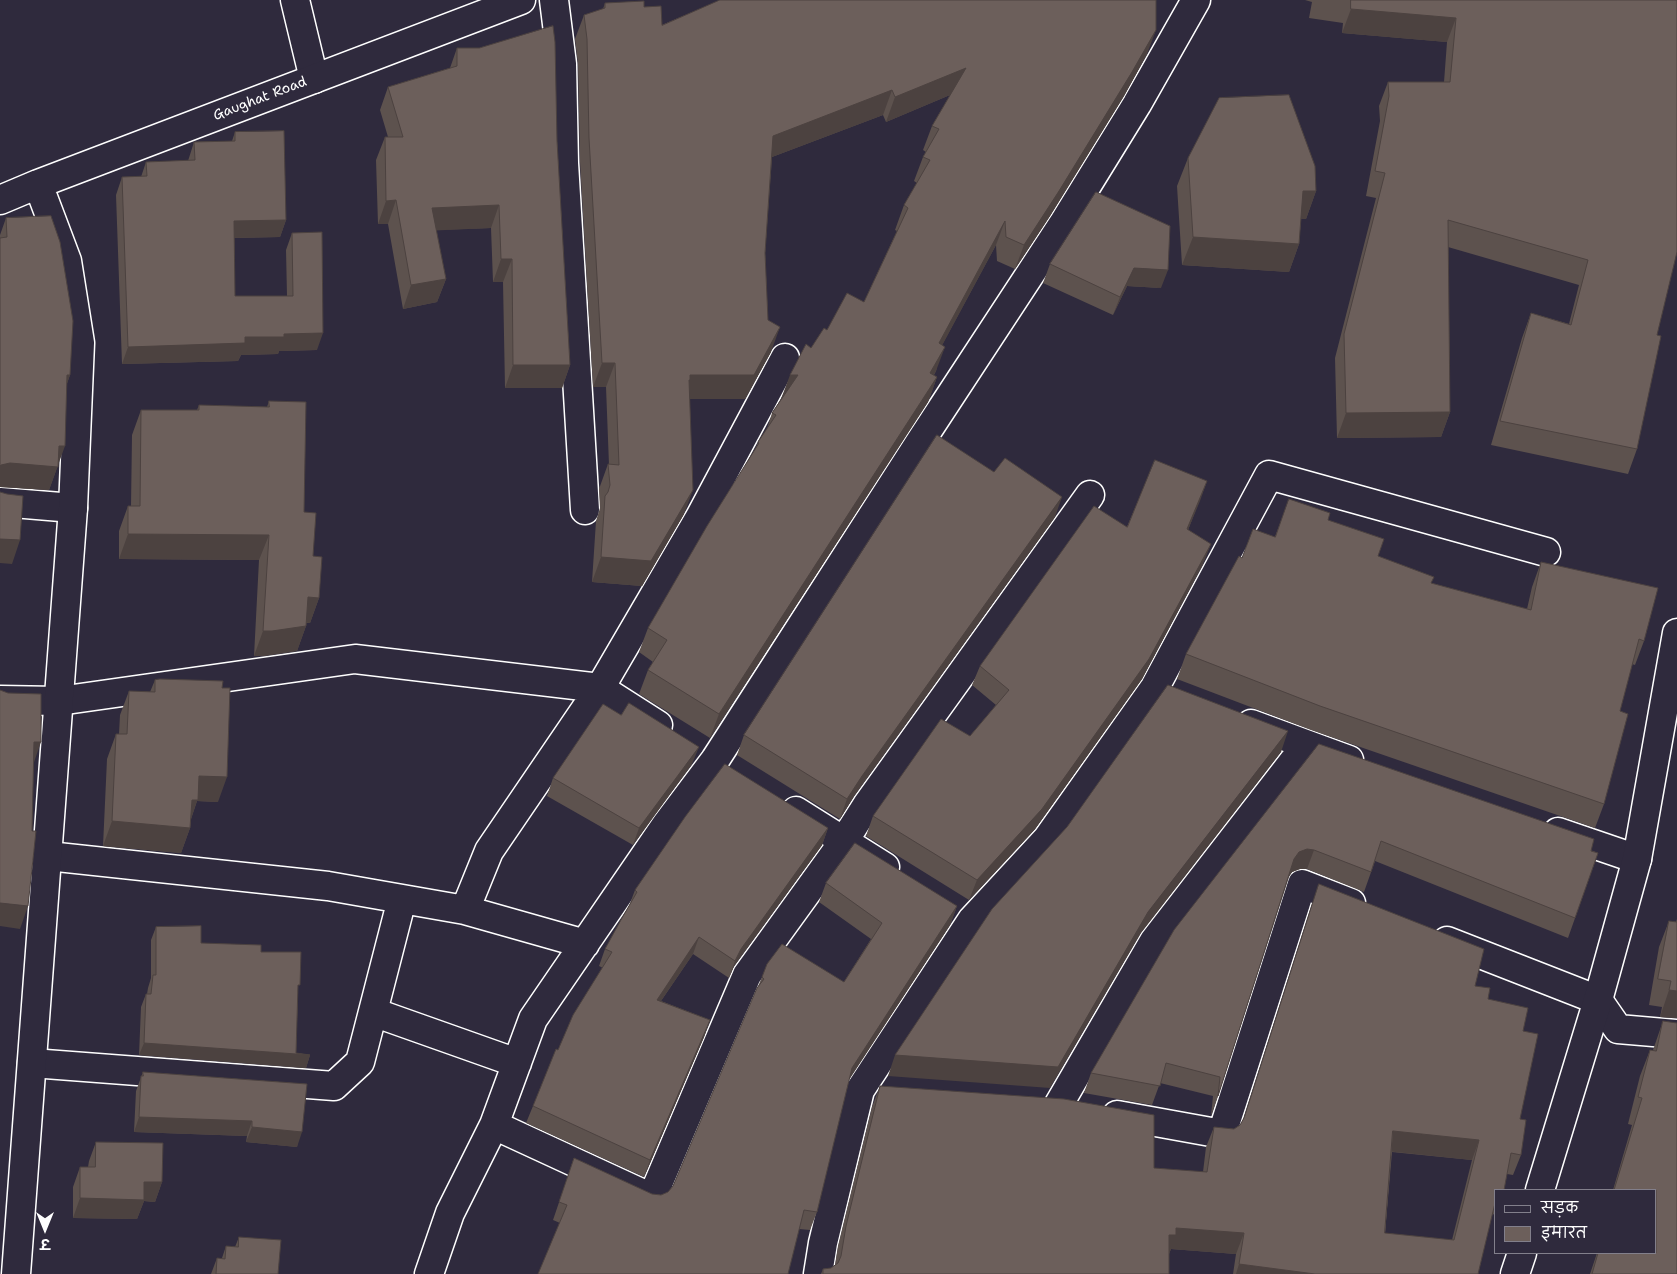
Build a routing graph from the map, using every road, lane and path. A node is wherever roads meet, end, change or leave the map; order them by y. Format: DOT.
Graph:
graph roads {
  1 [pos="295,0"];
  2 [pos="554,0"];
  3 [pos="1196,0"];
  4 [pos="507,3"];
  5 [pos="314,79"];
  6 [pos="38,184"];
  7 [pos="0,200"];
  8 [pos="785,358"];
  9 [pos="1090,494"];
  10 [pos="0,502"];
  11 [pos="73,508"];
  12 [pos="586,510"];
  13 [pos="1546,552"];
  14 [pos="1677,633"];
  15 [pos="600,688"];
  16 [pos="1155,688"];
  17 [pos="1181,698"];
  18 [pos="0,700"];
  19 [pos="59,700"];
  20 [pos="1226,715"];
  21 [pos="1306,745"];
  22 [pos="715,760"];
  23 [pos="1372,768"];
  24 [pos="739,776"];
  25 [pos="771,796"];
  26 [pos="1533,823"];
  27 [pos="844,841"];
  28 [pos="48,856"];
  29 [pos="1637,859"];
  30 [pos="908,881"];
  31 [pos="402,899"];
  32 [pos="948,906"];
  33 [pos="465,910"];
  34 [pos="1376,913"];
  35 [pos="972,920"];
  36 [pos="1422,931"];
  37 [pos="585,944"];
  38 [pos="1598,1000"];
  39 [pos="373,1012"];
  40 [pos="1677,1034"];
  41 [pos="32,1063"];
  42 [pos="517,1063"];
  43 [pos="860,1090"];
  44 [pos="890,1092"];
  45 [pos="494,1125"];
  46 [pos="1540,1189"];
  47 [pos="1522,1254"];
  48 [pos="16,1274"];
  49 [pos="429,1274"];
  50 [pos="818,1274"];
  51 [pos="1515,1274"];
  1 -- 5 [label="street"];
  2 -- 12 [label="street"];
  3 -- 22 [label="street"];
  4 -- 5 [label="street, Gaughat Road"];
  5 -- 6 [label="street, Gaughat Road"];
  6 -- 7 [label="street, Gaughat Road"];
  6 -- 11 [label="street"];
  8 -- 15 [label="street"];
  9 -- 27 [label="street"];
  10 -- 11 [label="street"];
  11 -- 19 [label="street"];
  13 -- 16 [label="street"];
  14 -- 29 [label="street"];
  15 -- 19 [label="street"];
  15 -- 22 [label="street"];
  15 -- 33 [label="street"];
  16 -- 17 [label="street"];
  16 -- 35 [label="street"];
  18 -- 19 [label="street"];
  19 -- 28 [label="street"];
  20 -- 21 [label="street"];
  21 -- 23 [label="street"];
  21 -- 34 [label="street"];
  22 -- 24 [label="street"];
  22 -- 37 [label="street"];
  25 -- 27 [label="street"];
  26 -- 29 [label="street"];
  27 -- 30 [label="street"];
  27 -- 45 [label="street"];
  28 -- 31 [label="street"];
  28 -- 41 [label="street"];
  29 -- 38 [label="street"];
  31 -- 33 [label="street"];
  31 -- 39 [label="street"];
  32 -- 35 [label="street"];
  33 -- 37 [label="street"];
  35 -- 43 [label="street"];
  36 -- 38 [label="street"];
  37 -- 42 [label="street"];
  38 -- 40 [label="street"];
  38 -- 46 [label="street"];
  39 -- 41 [label="street"];
  39 -- 42 [label="street"];
  41 -- 48 [label="street"];
  42 -- 45 [label="street"];
  43 -- 44 [label="street"];
  43 -- 50 [label="street"];
  45 -- 49 [label="street"];
  47 -- 51 [label="street"];
}
